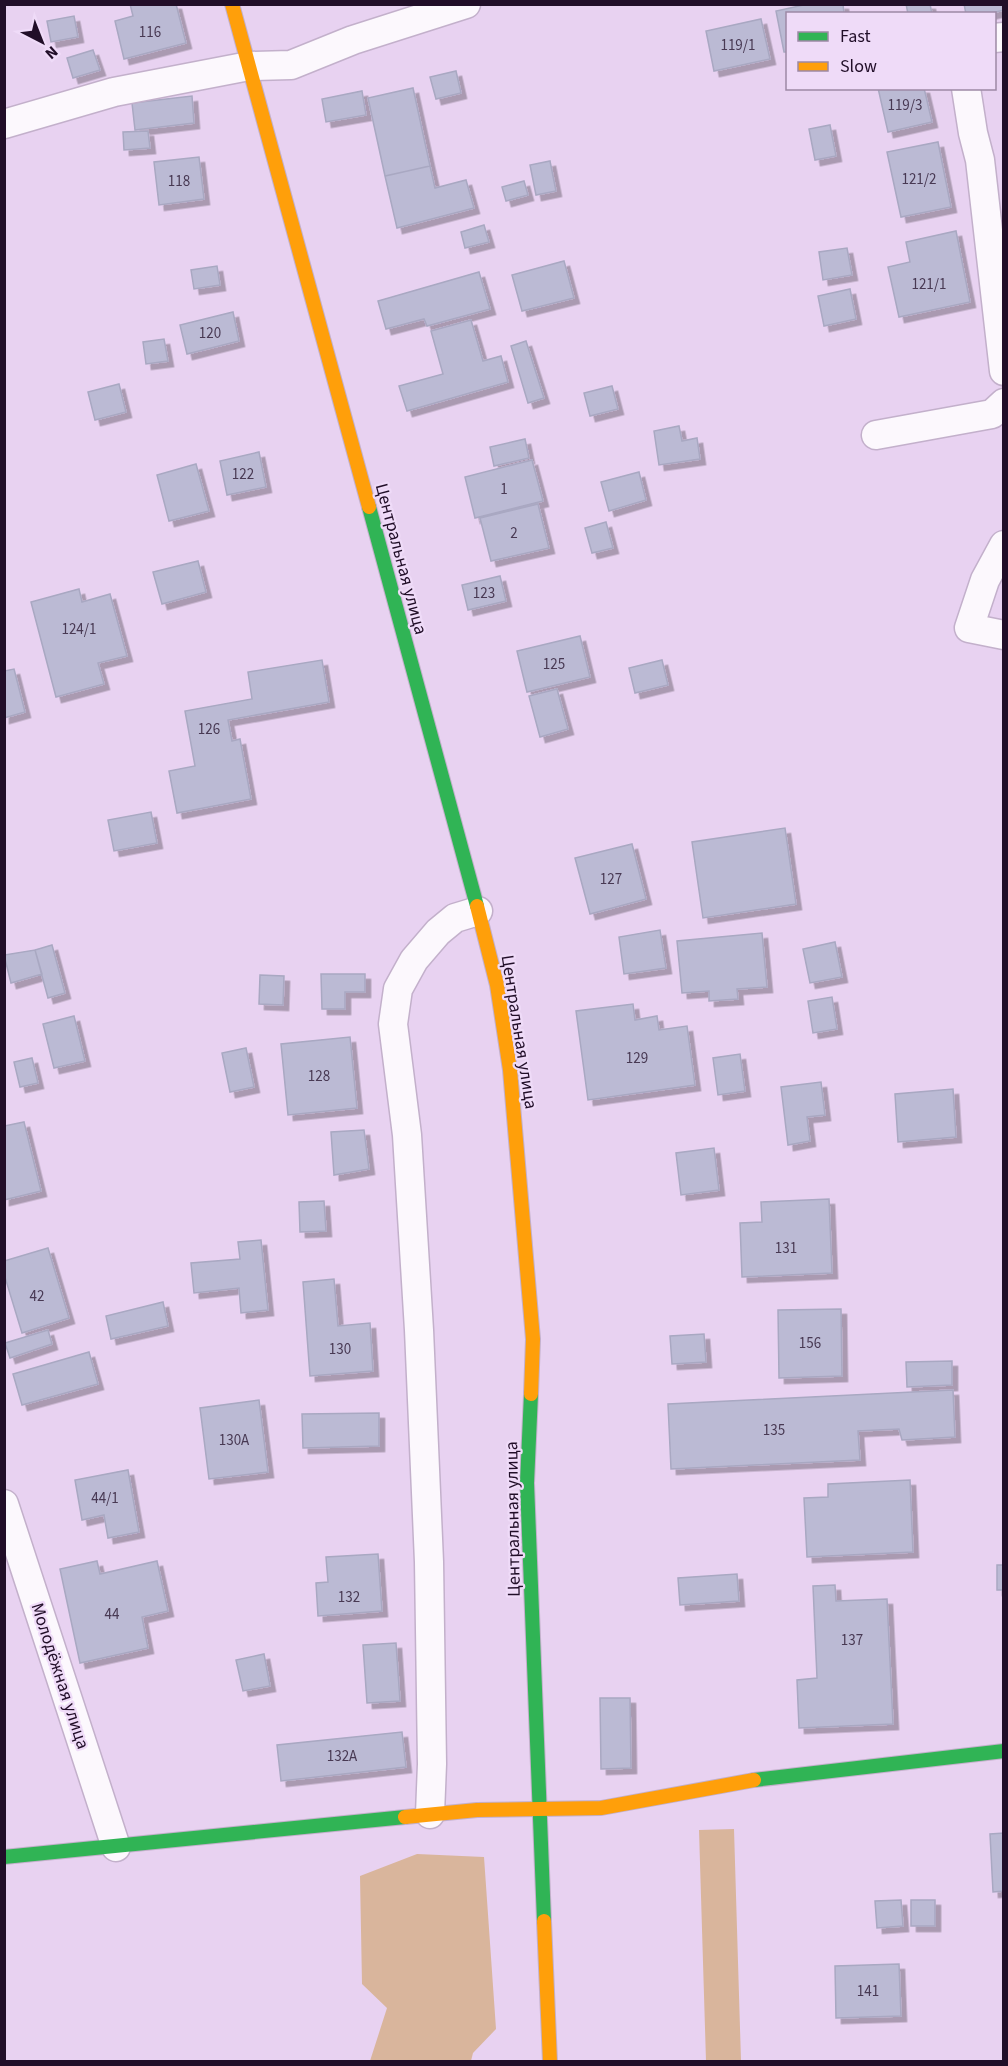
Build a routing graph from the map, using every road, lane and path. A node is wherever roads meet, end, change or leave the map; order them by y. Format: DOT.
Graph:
graph roads {
  1 [pos="232,4"];
  2 [pos="466,4"];
  3 [pos="249,66"];
  4 [pos="966,90"];
  5 [pos="4,124"];
  6 [pos="1004,371"];
  7 [pos="1004,403"];
  8 [pos="876,435"];
  9 [pos="1004,545"];
  10 [pos="1004,635"];
  11 [pos="478,911"];
  12 [pos="4,1504"];
  13 [pos="1004,1751"];
  14 [pos="539,1809"];
  15 [pos="430,1814"];
  16 [pos="116,1847"];
  17 [pos="4,1857"];
  18 [pos="550,2061"];
  1 -- 3 [label="street, Центральная улица"];
  2 -- 3 [label="street"];
  3 -- 5 [label="street"];
  3 -- 11 [label="street, Центральная улица"];
  4 -- 6 [label="street"];
  7 -- 8 [label="street"];
  9 -- 10 [label="street"];
  11 -- 14 [label="street, Центральная улица"];
  11 -- 15 [label="street"];
  12 -- 16 [label="street, Молодёжная улица"];
  13 -- 14 [label="street"];
  14 -- 15 [label="street"];
  14 -- 18 [label="street, Центральная улица"];
  15 -- 16 [label="street"];
  16 -- 17 [label="street"];
}
